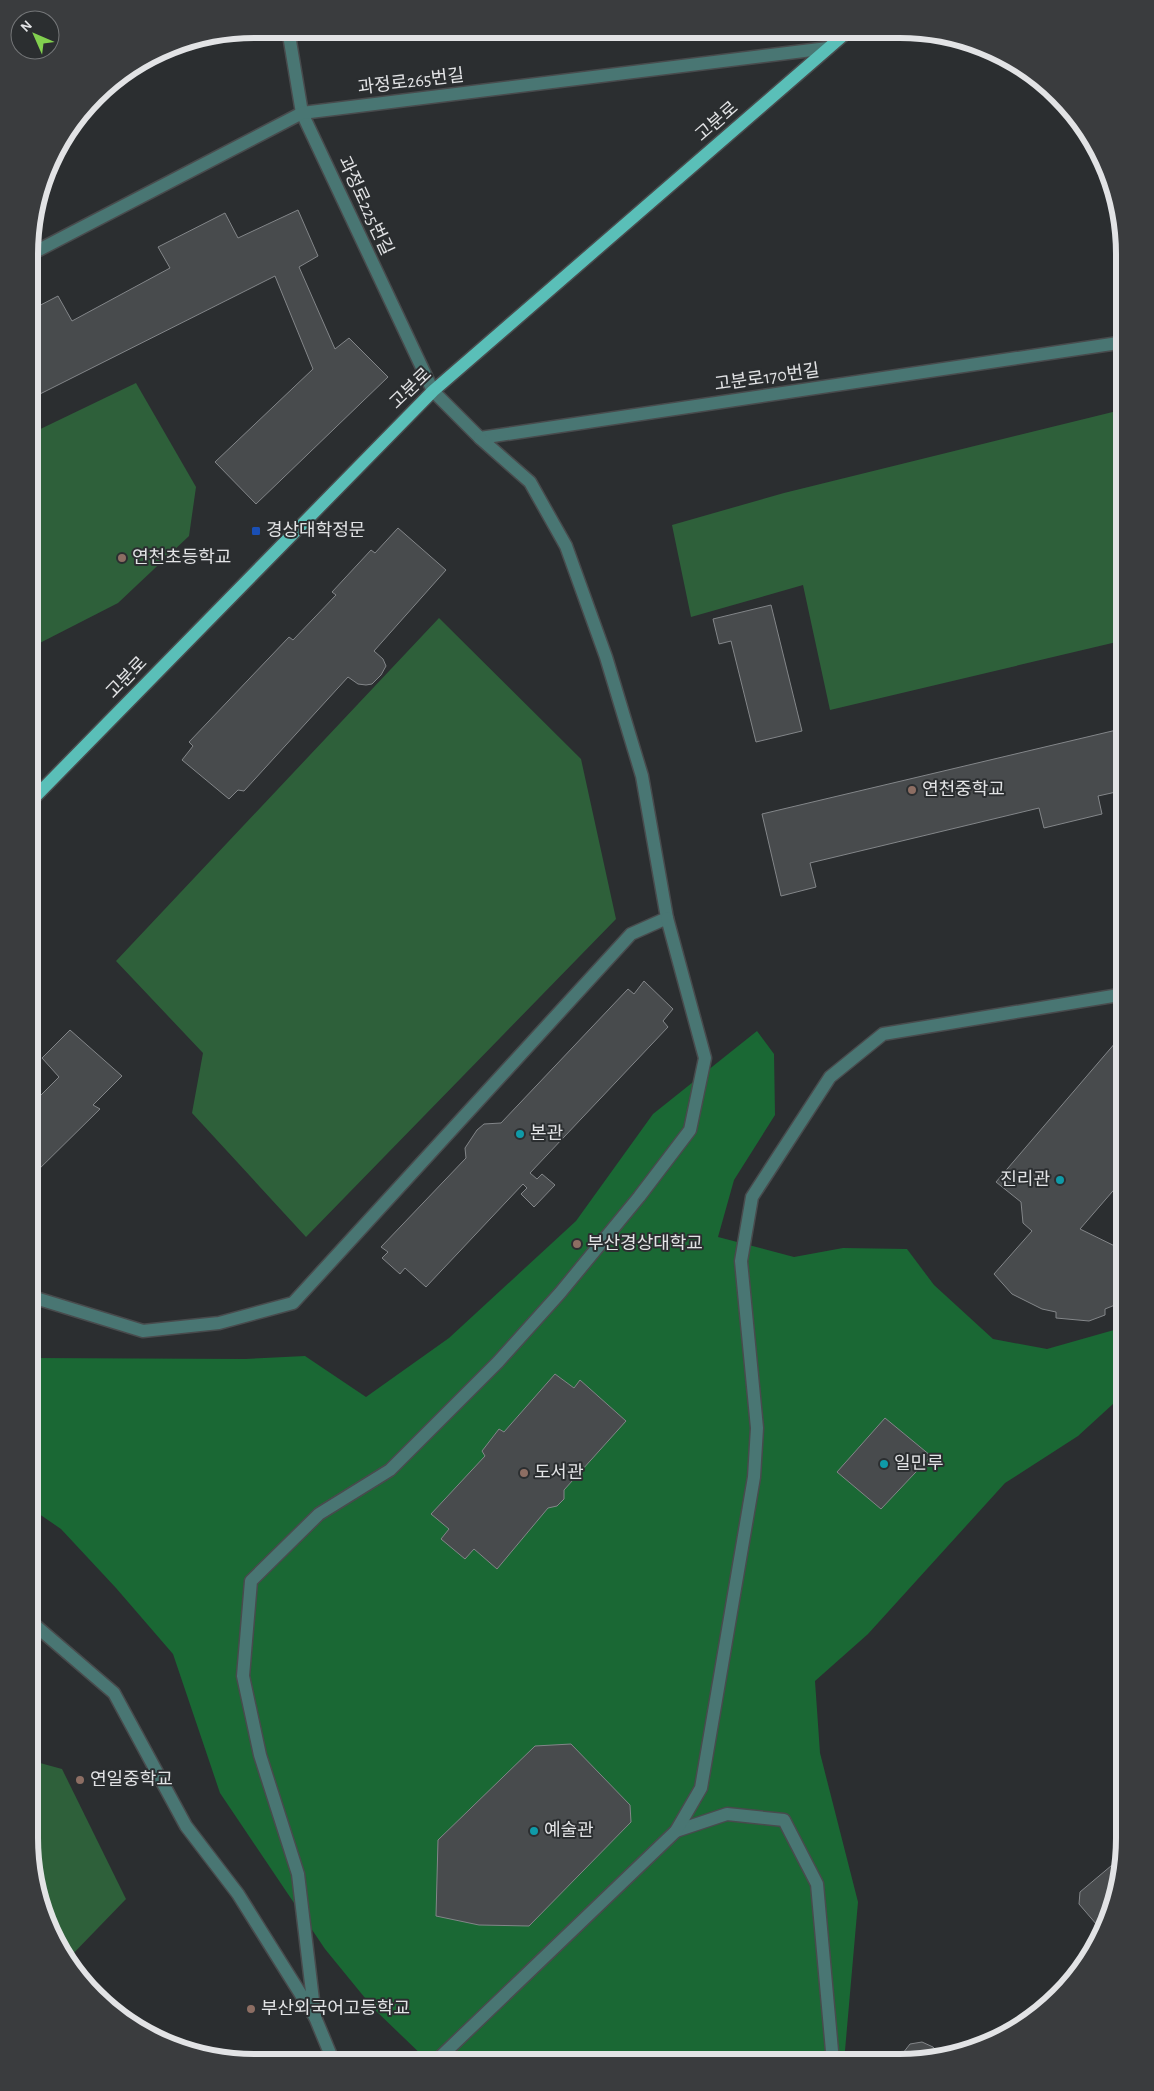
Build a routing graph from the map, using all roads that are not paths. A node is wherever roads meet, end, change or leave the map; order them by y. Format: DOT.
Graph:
graph roads {
  1 [pos="290,38"];
  2 [pos="840,38"];
  3 [pos="828,48"];
  4 [pos="302,113"];
  5 [pos="38,250"];
  6 [pos="1116,343"];
  7 [pos="433,391"];
  8 [pos="480,438"];
  9 [pos="38,794"];
  10 [pos="666,918"];
  11 [pos="1116,995"];
  12 [pos="38,1299"];
  13 [pos="38,1628"];
  14 [pos="676,1831"];
  15 [pos="315,2017"];
  16 [pos="330,2054"];
  17 [pos="443,2054"];
  18 [pos="832,2054"];
  1 -- 4 [label="street, 과정로225번길"];
  2 -- 3 [label="main road, 고분로"];
  3 -- 4 [label="street, 과정로265번길"];
  3 -- 7 [label="main road, 고분로"];
  4 -- 5 [label="street, 과정로265번길"];
  4 -- 7 [label="street, 과정로225번길"];
  6 -- 8 [label="street, 고분로170번길"];
  7 -- 8 [label="street"];
  7 -- 9 [label="main road, 고분로"];
  8 -- 10 [label="street"];
  10 -- 12 [label="street"];
  10 -- 15 [label="street"];
  11 -- 14 [label="street"];
  13 -- 15 [label="street"];
  14 -- 17 [label="street"];
  14 -- 18 [label="street"];
  15 -- 16 [label="street"];
}
